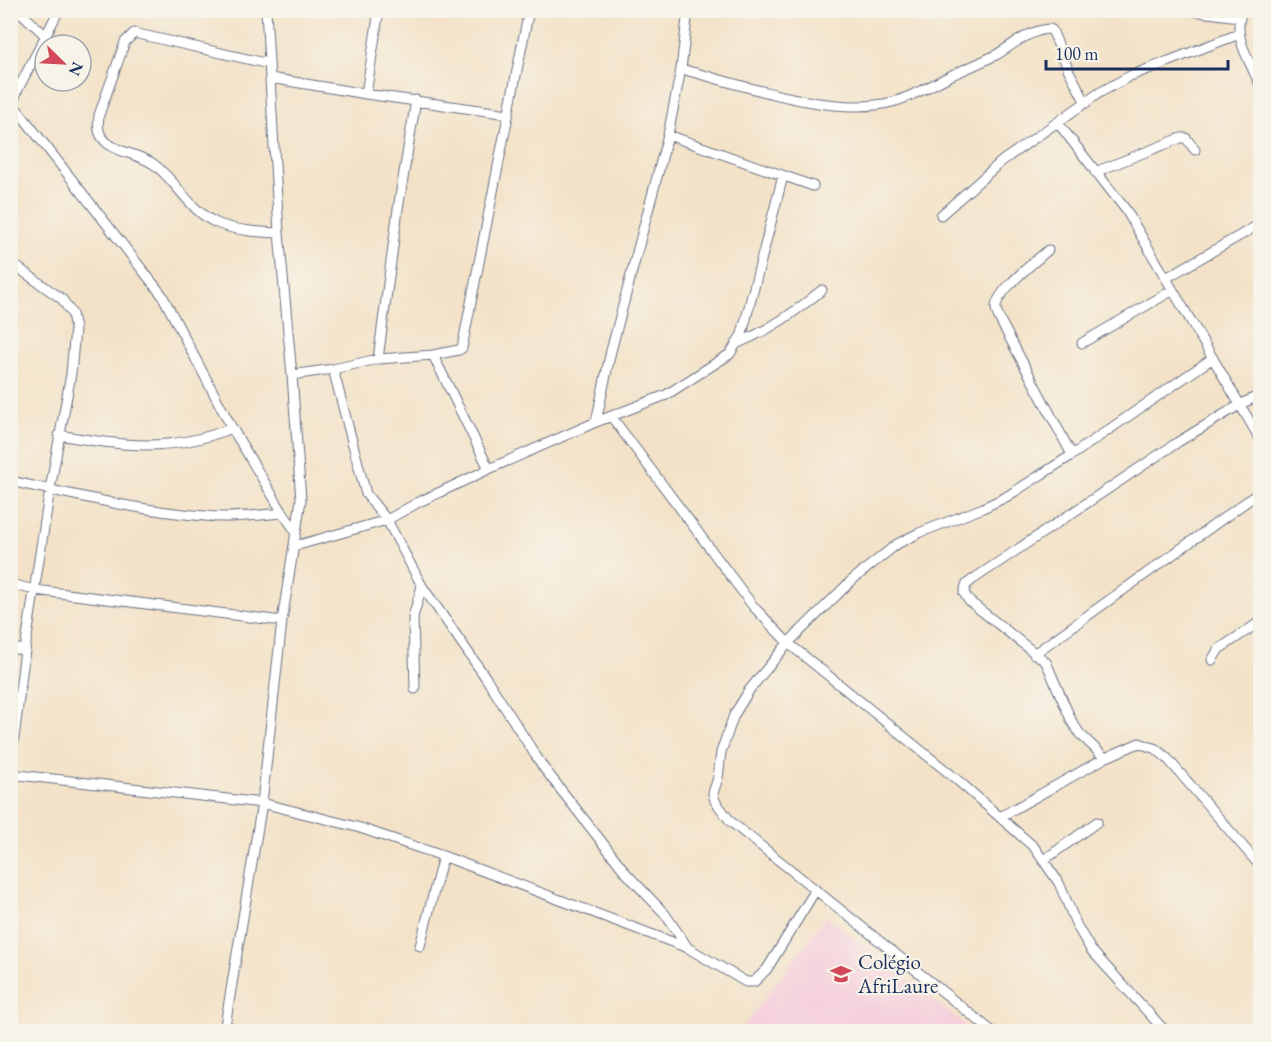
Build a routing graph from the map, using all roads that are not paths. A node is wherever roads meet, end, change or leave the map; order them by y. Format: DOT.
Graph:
graph roads {
  1 [pos="18,10"];
  2 [pos="59,10"];
  3 [pos="266,10"];
  4 [pos="379,10"];
  5 [pos="529,10"];
  6 [pos="688,10"];
  7 [pos="1185,10"];
  8 [pos="1241,14"];
  9 [pos="43,33"];
  10 [pos="48,33"];
  11 [pos="1239,34"];
  12 [pos="33,61"];
  13 [pos="269,64"];
  14 [pos="681,69"];
  15 [pos="270,78"];
  16 [pos="1260,84"];
  17 [pos="366,94"];
  18 [pos="416,100"];
  19 [pos="1086,103"];
  20 [pos="508,114"];
  21 [pos="1058,123"];
  22 [pos="668,135"];
  23 [pos="1195,150"];
  24 [pos="1095,172"];
  25 [pos="783,176"];
  26 [pos="813,186"];
  27 [pos="941,215"];
  28 [pos="1260,224"];
  29 [pos="279,233"];
  30 [pos="1048,250"];
  31 [pos="10,262"];
  32 [pos="1166,278"];
  33 [pos="822,290"];
  34 [pos="1173,290"];
  35 [pos="738,343"];
  36 [pos="1082,343"];
  37 [pos="433,355"];
  38 [pos="1213,358"];
  39 [pos="378,359"];
  40 [pos="333,369"];
  41 [pos="292,375"];
  42 [pos="1260,395"];
  43 [pos="1241,404"];
  44 [pos="611,416"];
  45 [pos="596,422"];
  46 [pos="232,429"];
  47 [pos="59,435"];
  48 [pos="1260,439"];
  49 [pos="1072,455"];
  50 [pos="489,469"];
  51 [pos="10,481"];
  52 [pos="50,489"];
  53 [pos="1260,492"];
  54 [pos="283,513"];
  55 [pos="387,520"];
  56 [pos="296,532"];
  57 [pos="295,546"];
  58 [pos="10,584"];
  59 [pos="422,586"];
  60 [pos="35,590"];
  61 [pos="282,621"];
  62 [pos="1260,622"];
  63 [pos="788,643"];
  64 [pos="10,648"];
  65 [pos="26,650"];
  66 [pos="1034,654"];
  67 [pos="1212,660"];
  68 [pos="415,689"];
  69 [pos="1105,758"];
  70 [pos="10,772"];
  71 [pos="262,803"];
  72 [pos="999,817"];
  73 [pos="1097,822"];
  74 [pos="443,856"];
  75 [pos="1044,860"];
  76 [pos="1260,866"];
  77 [pos="815,891"];
  78 [pos="420,946"];
  79 [pos="688,948"];
  80 [pos="225,1029"];
  81 [pos="246,1032"];
  82 [pos="993,1032"];
  83 [pos="1166,1032"];
  1 -- 9 [label="street"];
  2 -- 10 [label="street"];
  3 -- 13 [label="street"];
  4 -- 17 [label="street"];
  5 -- 20 [label="street"];
  6 -- 14 [label="street"];
  7 -- 8 [label="street"];
  8 -- 11 [label="street"];
  11 -- 16 [label="street"];
  11 -- 19 [label="street"];
  12 -- 46 [label="street"];
  13 -- 15 [label="street"];
  13 -- 29 [label="street"];
  14 -- 19 [label="street"];
  14 -- 22 [label="street"];
  15 -- 17 [label="street"];
  15 -- 29 [label="street"];
  17 -- 18 [label="street"];
  18 -- 20 [label="street"];
  18 -- 39 [label="street"];
  19 -- 21 [label="street"];
  20 -- 37 [label="street"];
  21 -- 24 [label="street"];
  21 -- 27 [label="street"];
  22 -- 25 [label="street"];
  22 -- 45 [label="street"];
  23 -- 24 [label="street"];
  24 -- 32 [label="street"];
  25 -- 26 [label="street"];
  25 -- 35 [label="street"];
  28 -- 32 [label="street"];
  29 -- 41 [label="street"];
  30 -- 49 [label="street"];
  31 -- 47 [label="street"];
  32 -- 34 [label="street"];
  33 -- 35 [label="street"];
  34 -- 36 [label="street"];
  34 -- 38 [label="street"];
  35 -- 44 [label="street"];
  37 -- 39 [label="street"];
  37 -- 50 [label="street"];
  38 -- 43 [label="street"];
  38 -- 49 [label="street"];
  39 -- 40 [label="street"];
  40 -- 41 [label="street"];
  40 -- 55 [label="street"];
  41 -- 56 [label="street"];
  42 -- 43 [label="street"];
  43 -- 48 [label="street"];
  43 -- 66 [label="street"];
  44 -- 45 [label="street"];
  44 -- 63 [label="street"];
  45 -- 50 [label="street"];
  46 -- 47 [label="street"];
  46 -- 54 [label="street"];
  47 -- 52 [label="street"];
  49 -- 63 [label="street"];
  50 -- 55 [label="street"];
  51 -- 52 [label="street"];
  52 -- 54 [label="street"];
  52 -- 60 [label="street"];
  53 -- 66 [label="street"];
  54 -- 56 [label="street"];
  55 -- 57 [label="street"];
  55 -- 59 [label="street"];
  56 -- 57 [label="street"];
  57 -- 61 [label="street"];
  58 -- 60 [label="street"];
  59 -- 68 [label="street"];
  59 -- 79 [label="street"];
  60 -- 61 [label="street"];
  60 -- 65 [label="street"];
  61 -- 71 [label="street"];
  62 -- 67 [label="street"];
  63 -- 72 [label="street"];
  63 -- 77 [label="street"];
  64 -- 65 [label="street"];
  65 -- 70 [label="street"];
  66 -- 69 [label="street"];
  69 -- 72 [label="street"];
  69 -- 76 [label="street"];
  70 -- 71 [label="street"];
  71 -- 74 [label="street"];
  71 -- 80 [label="street"];
  72 -- 75 [label="street"];
  73 -- 75 [label="street"];
  74 -- 78 [label="street"];
  74 -- 79 [label="street"];
  75 -- 83 [label="street"];
  77 -- 79 [label="street"];
  77 -- 82 [label="street"];
  80 -- 81 [label="street"];
}
